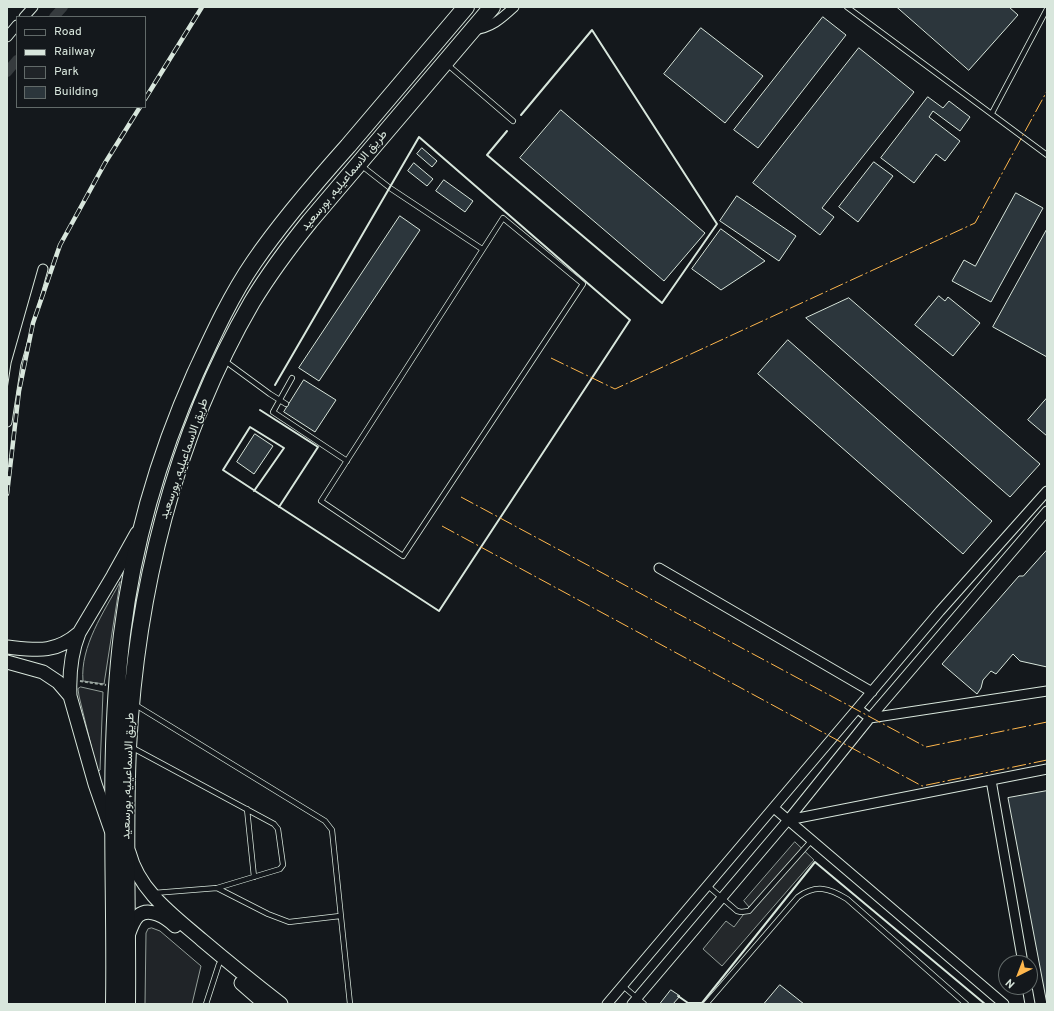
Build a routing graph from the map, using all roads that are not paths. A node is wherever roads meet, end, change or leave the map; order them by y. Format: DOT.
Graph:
graph roads {
  1 [pos="33,7"];
  2 [pos="466,7"];
  3 [pos="492,7"];
  4 [pos="514,7"];
  5 [pos="847,7"];
  6 [pos="1047,9"];
  7 [pos="25,16"];
  8 [pos="16,26"];
  9 [pos="473,30"];
  10 [pos="7,37"];
  11 [pos="445,62"];
  12 [pos="992,113"];
  13 [pos="513,121"];
  14 [pos="355,137"];
  15 [pos="370,150"];
  16 [pos="1047,154"];
  17 [pos="359,164"];
  18 [pos="329,168"];
  19 [pos="344,181"];
  20 [pos="482,249"];
  21 [pos="43,269"];
  22 [pos="222,358"];
  23 [pos="292,378"];
  24 [pos="280,400"];
  25 [pos="286,404"];
  26 [pos="7,422"];
  27 [pos="347,461"];
  28 [pos="1047,491"];
  29 [pos="1047,511"];
  30 [pos="142,524"];
  31 [pos="659,568"];
  32 [pos="79,632"];
  33 [pos="7,647"];
  34 [pos="7,662"];
  35 [pos="1047,691"];
  36 [pos="872,692"];
  37 [pos="70,696"];
  38 [pos="132,703"];
  39 [pos="858,709"];
  40 [pos="870,718"];
  41 [pos="129,746"];
  42 [pos="1047,769"];
  43 [pos="991,780"];
  44 [pos="774,808"];
  45 [pos="247,809"];
  46 [pos="788,820"];
  47 [pos="120,838"];
  48 [pos="812,840"];
  49 [pos="254,877"];
  50 [pos="708,886"];
  51 [pos="216,888"];
  52 [pos="151,893"];
  53 [pos="721,898"];
  54 [pos="340,916"];
  55 [pos="128,936"];
  56 [pos="1022,955"];
  57 [pos="221,961"];
  58 [pos="622,986"];
  59 [pos="638,1002"];
  60 [pos="114,1004"];
  61 [pos="127,1004"];
  62 [pos="206,1004"];
  63 [pos="266,1004"];
  64 [pos="281,1004"];
  65 [pos="350,1004"];
  66 [pos="608,1004"];
  67 [pos="706,1004"];
  68 [pos="966,1004"];
  69 [pos="1004,1004"];
  1 -- 7 [label="street"];
  2 -- 14 [label="highway, طريق الاسماعيليه, بورسعيد"];
  3 -- 9 [label="highway, طريق الاسماعيليه, بورسعيد"];
  4 -- 9 [label="street"];
  5 -- 12 [label="lane"];
  6 -- 12 [label="lane"];
  8 -- 10 [label="street"];
  9 -- 11 [label="highway, طريق الاسماعيليه, بورسعيد"];
  11 -- 13 [label="lane"];
  11 -- 15 [label="highway, طريق الاسماعيليه, بورسعيد"];
  12 -- 16 [label="lane"];
  14 -- 15 [label="highway"];
  14 -- 18 [label="highway, طريق الاسماعيليه, بورسعيد"];
  15 -- 17 [label="highway, طريق الاسماعيليه, بورسعيد"];
  17 -- 19 [label="highway, طريق الاسماعيليه, بورسعيد"];
  17 -- 20 [label="lane"];
  18 -- 19 [label="highway"];
  18 -- 30 [label="highway, طريق الاسماعيليه, بورسعيد"];
  19 -- 22 [label="highway, طريق الاسماعيليه, بورسعيد"];
  20 -- 27 [label="lane"];
  20 -- 27 [label="lane"];
  21 -- 26 [label="street"];
  22 -- 24 [label="lane"];
  22 -- 38 [label="highway, طريق الاسماعيليه, بورسعيد"];
  23 -- 24 [label="lane"];
  24 -- 25 [label="lane"];
  24 -- 27 [label="lane"];
  28 -- 36 [label="street"];
  29 -- 40 [label="street"];
  30 -- 32 [label="main road"];
  30 -- 47 [label="highway, طريق الاسماعيليه, بورسعيد"];
  31 -- 36 [label="street"];
  32 -- 33 [label="main road"];
  32 -- 37 [label="main road"];
  34 -- 37 [label="main road"];
  35 -- 40 [label="street"];
  36 -- 39 [label="street"];
  37 -- 47 [label="main road"];
  38 -- 41 [label="highway, طريق الاسماعيليه, بورسعيد"];
  38 -- 54 [label="lane"];
  39 -- 40 [label="street"];
  39 -- 44 [label="street"];
  40 -- 46 [label="street"];
  41 -- 45 [label="lane"];
  41 -- 47 [label="highway, طريق الاسماعيليه, بورسعيد"];
  42 -- 43 [label="street"];
  43 -- 46 [label="street"];
  43 -- 56 [label="street"];
  44 -- 46 [label="street"];
  44 -- 50 [label="street"];
  45 -- 49 [label="lane"];
  45 -- 49 [label="lane"];
  46 -- 48 [label="street"];
  46 -- 53 [label="street"];
  47 -- 52 [label="main road"];
  47 -- 55 [label="highway, طريق الاسماعيليه, بورسعيد"];
  47 -- 60 [label="highway, طريق الاسماعيليه, بورسعيد"];
  48 -- 53 [label="lane"];
  48 -- 69 [label="street"];
  49 -- 51 [label="lane"];
  50 -- 53 [label="lane"];
  50 -- 58 [label="street"];
  51 -- 52 [label="lane"];
  51 -- 54 [label="lane"];
  52 -- 57 [label="main road"];
  53 -- 59 [label="street"];
  54 -- 65 [label="lane"];
  55 -- 57 [label="main road"];
  55 -- 61 [label="highway, طريق الاسماعيليه, بورسعيد"];
  57 -- 62 [label="lane"];
  57 -- 63 [label="main road"];
  57 -- 64 [label="main road"];
  58 -- 59 [label="lane"];
  58 -- 66 [label="street"];
  67 -- 68 [label="lane"];
}
